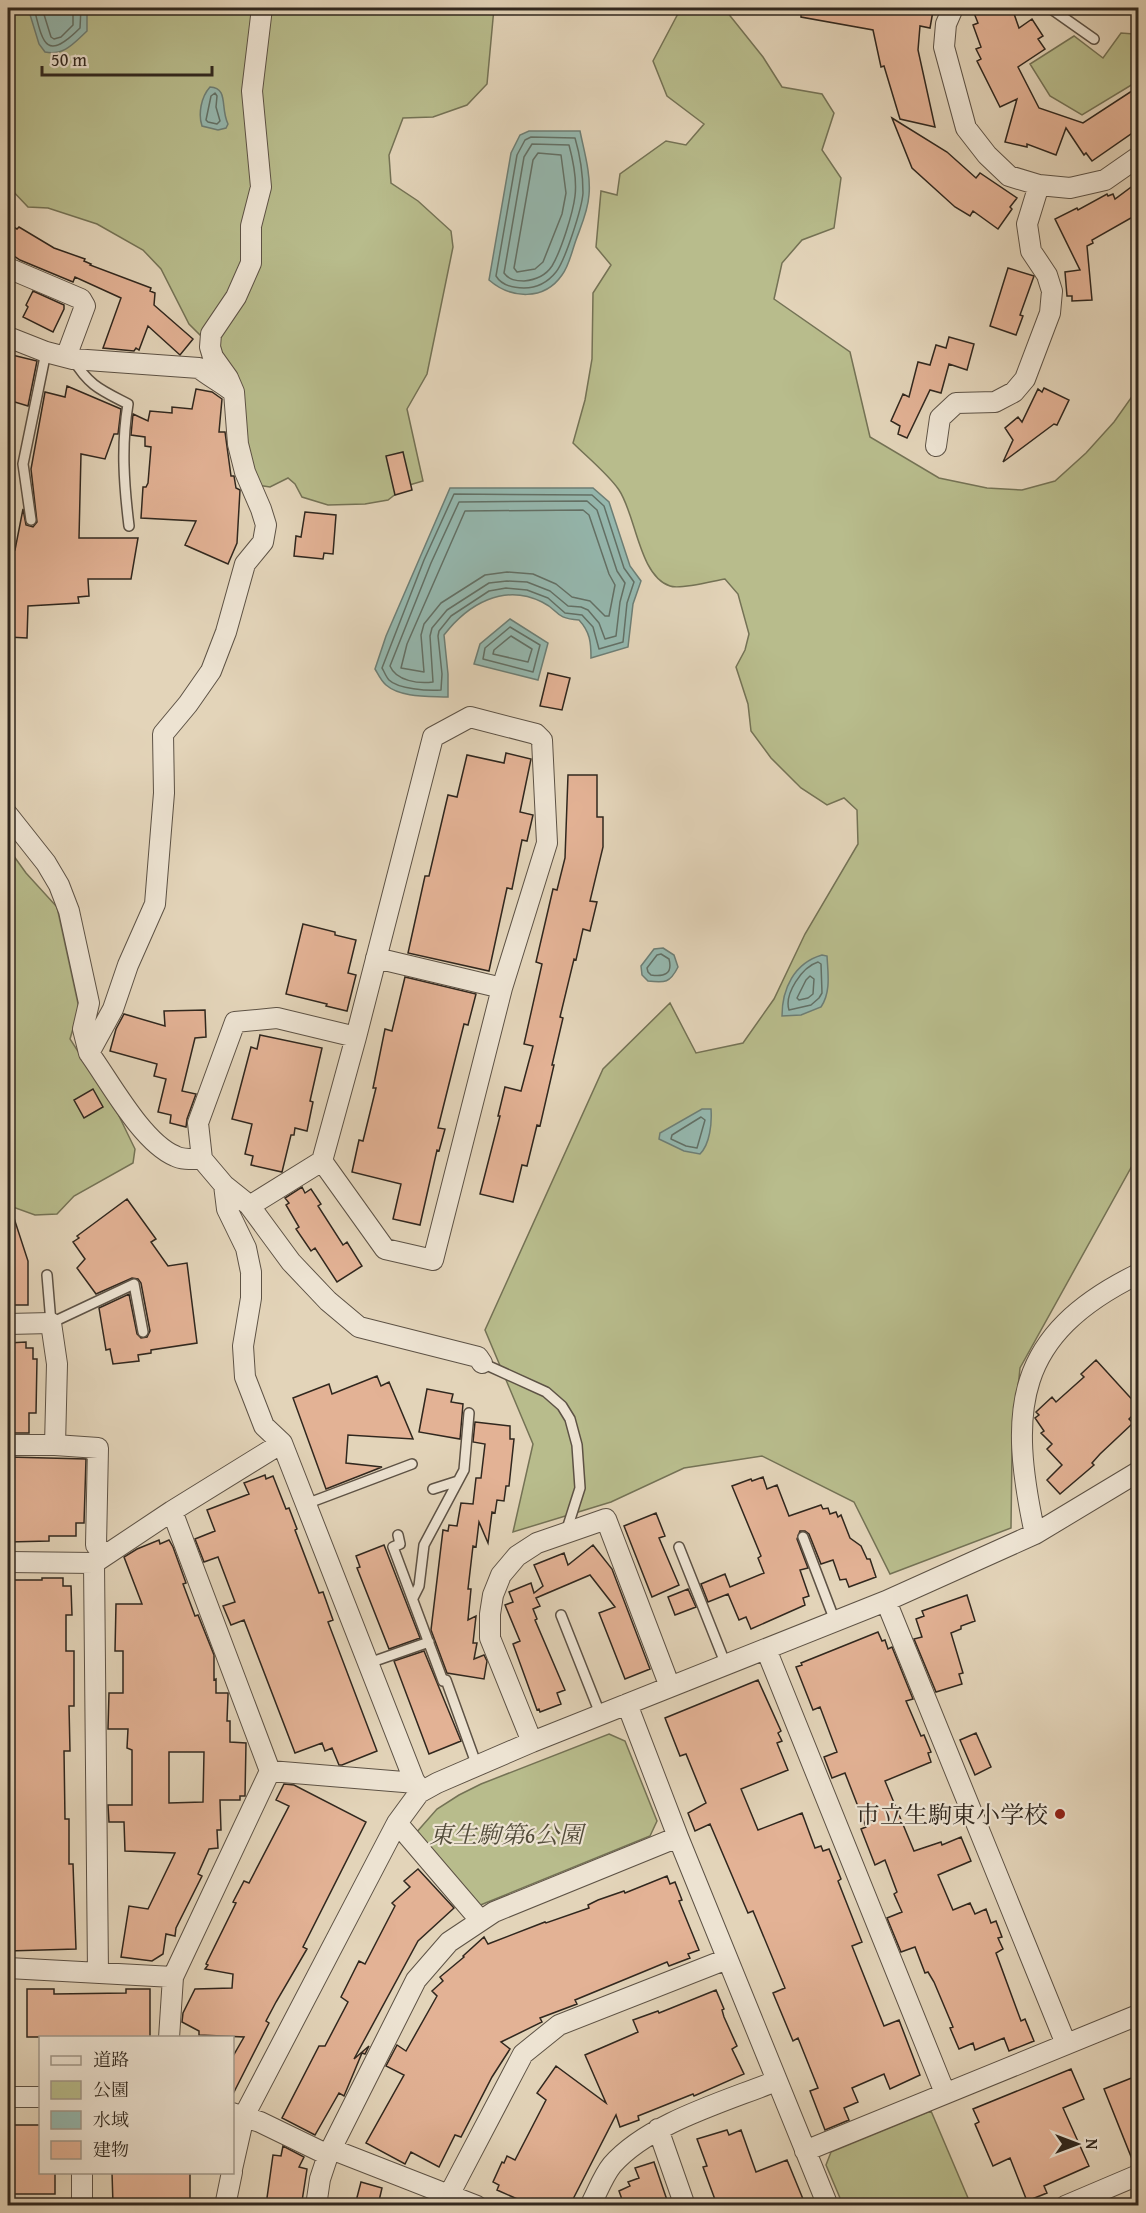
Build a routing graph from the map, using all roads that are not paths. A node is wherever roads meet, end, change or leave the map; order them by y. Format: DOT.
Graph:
graph roads {
  1 [pos="261,8"];
  2 [pos="953,8"];
  3 [pos="1050,8"];
  4 [pos="1094,39"];
  5 [pos="1138,157"];
  6 [pos="1039,185"];
  7 [pos="8,268"];
  8 [pos="8,337"];
  9 [pos="46,352"];
  10 [pos="70,358"];
  11 [pos="234,392"];
  12 [pos="936,446"];
  13 [pos="31,520"];
  14 [pos="129,526"];
  15 [pos="8,815"];
  16 [pos="376,958"];
  17 [pos="502,988"];
  18 [pos="356,1037"];
  19 [pos="89,1053"];
  20 [pos="202,1159"];
  21 [pos="322,1161"];
  22 [pos="224,1185"];
  23 [pos="256,1202"];
  24 [pos="1138,1274"];
  25 [pos="47,1275"];
  26 [pos="51,1323"];
  27 [pos="8,1324"];
  28 [pos="143,1332"];
  29 [pos="482,1363"];
  30 [pos="469,1413"];
  31 [pos="282,1443"];
  32 [pos="8,1445"];
  33 [pos="55,1445"];
  34 [pos="412,1464"];
  35 [pos="1138,1472"];
  36 [pos="458,1481"];
  37 [pos="433,1489"];
  38 [pos="306,1504"];
  39 [pos="172,1511"];
  40 [pos="566,1533"];
  41 [pos="1035,1534"];
  42 [pos="398,1535"];
  43 [pos="803,1537"];
  44 [pos="679,1547"];
  45 [pos="99,1559"];
  46 [pos="8,1562"];
  47 [pos="413,1598"];
  48 [pos="886,1601"];
  49 [pos="561,1616"];
  50 [pos="836,1622"];
  51 [pos="429,1642"];
  52 [pos="766,1649"];
  53 [pos="369,1664"];
  54 [pos="726,1665"];
  55 [pos="670,1687"];
  56 [pos="627,1704"];
  57 [pos="601,1716"];
  58 [pos="532,1742"];
  59 [pos="477,1766"];
  60 [pos="270,1771"];
  61 [pos="418,1788"];
  62 [pos="397,1823"];
  63 [pos="678,1837"];
  64 [pos="480,1920"];
  65 [pos="728,1959"];
  66 [pos="8,1968"];
  67 [pos="98,1973"];
  68 [pos="173,1977"];
  69 [pos="1138,2015"];
  70 [pos="169,2036"];
  71 [pos="1066,2044"];
  72 [pos="776,2081"];
  73 [pos="945,2093"];
  74 [pos="8,2097"];
  75 [pos="39,2097"];
  76 [pos="238,2115"];
  77 [pos="658,2129"];
  78 [pos="806,2151"];
  79 [pos="234,2152"];
  80 [pos="329,2152"];
  81 [pos="82,2174"];
  82 [pos="231,2174"];
  83 [pos="1138,2175"];
  84 [pos="449,2200"];
  85 [pos="82,2205"];
  86 [pos="225,2205"];
  87 [pos="316,2205"];
  88 [pos="477,2205"];
  89 [pos="590,2205"];
  90 [pos="685,2205"];
  91 [pos="828,2205"];
  92 [pos="1065,2205"];
  1 -- 11 [label="street"];
  2 -- 6 [label="street"];
  3 -- 4 [label="lane"];
  5 -- 6 [label="street"];
  6 -- 12 [label="street"];
  7 -- 10 [label="street"];
  8 -- 9 [label="street"];
  9 -- 10 [label="street"];
  9 -- 13 [label="lane"];
  10 -- 11 [label="street"];
  10 -- 14 [label="lane"];
  11 -- 19 [label="street"];
  15 -- 19 [label="street"];
  16 -- 17 [label="street"];
  16 -- 17 [label="street"];
  16 -- 18 [label="street"];
  17 -- 21 [label="street"];
  18 -- 20 [label="street"];
  18 -- 21 [label="street"];
  19 -- 20 [label="street"];
  20 -- 22 [label="street"];
  21 -- 23 [label="street"];
  22 -- 29 [label="street"];
  22 -- 31 [label="street"];
  24 -- 41 [label="street"];
  25 -- 26 [label="lane"];
  26 -- 27 [label="street"];
  26 -- 28 [label="lane"];
  26 -- 33 [label="street"];
  29 -- 40 [label="lane"];
  30 -- 36 [label="lane"];
  31 -- 38 [label="street"];
  31 -- 39 [label="street"];
  32 -- 33 [label="street"];
  33 -- 45 [label="street"];
  34 -- 38 [label="lane"];
  35 -- 41 [label="street"];
  36 -- 37 [label="lane"];
  36 -- 47 [label="lane"];
  38 -- 53 [label="street"];
  39 -- 45 [label="street"];
  39 -- 60 [label="street"];
  40 -- 55 [label="street"];
  40 -- 58 [label="street"];
  41 -- 48 [label="street"];
  42 -- 47 [label="lane"];
  43 -- 50 [label="lane"];
  44 -- 54 [label="lane"];
  45 -- 46 [label="street"];
  45 -- 67 [label="street"];
  47 -- 51 [label="lane"];
  48 -- 50 [label="street"];
  48 -- 71 [label="street"];
  49 -- 57 [label="lane"];
  50 -- 52 [label="street"];
  51 -- 53 [label="lane"];
  51 -- 59 [label="lane"];
  52 -- 54 [label="street"];
  52 -- 73 [label="street"];
  53 -- 61 [label="street"];
  54 -- 55 [label="street"];
  55 -- 56 [label="street"];
  56 -- 57 [label="street"];
  56 -- 63 [label="street"];
  57 -- 58 [label="street"];
  58 -- 59 [label="street"];
  59 -- 61 [label="street"];
  60 -- 61 [label="street"];
  60 -- 68 [label="street"];
  61 -- 62 [label="street"];
  62 -- 64 [label="street"];
  62 -- 76 [label="street"];
  63 -- 64 [label="street"];
  63 -- 65 [label="street"];
  64 -- 80 [label="street"];
  65 -- 72 [label="street"];
  65 -- 84 [label="street"];
  66 -- 67 [label="street"];
  67 -- 68 [label="street"];
  68 -- 70 [label="street"];
  69 -- 71 [label="street"];
  71 -- 73 [label="street"];
  72 -- 77 [label="street"];
  72 -- 78 [label="street"];
  73 -- 78 [label="street"];
  74 -- 75 [label="street"];
  76 -- 79 [label="street"];
  76 -- 80 [label="street"];
  77 -- 89 [label="street"];
  77 -- 90 [label="street"];
  78 -- 91 [label="street"];
  80 -- 84 [label="street"];
  80 -- 87 [label="street"];
  81 -- 85 [label="street"];
  82 -- 86 [label="street"];
  83 -- 92 [label="street"];
  84 -- 88 [label="street"];
}
